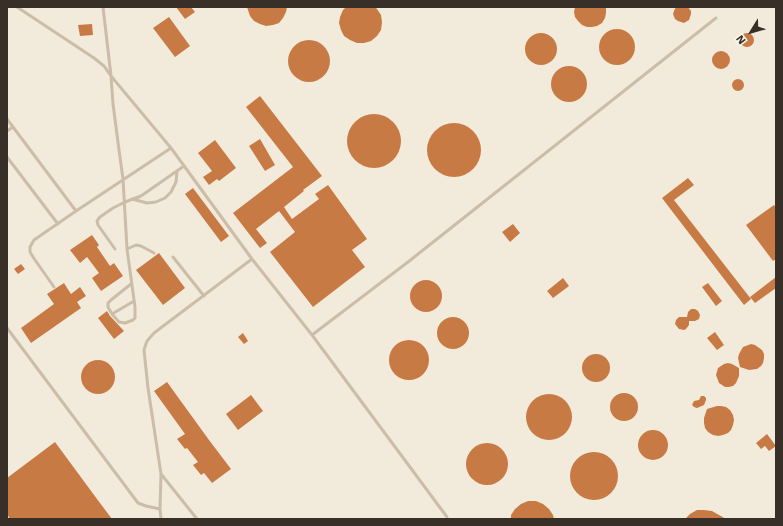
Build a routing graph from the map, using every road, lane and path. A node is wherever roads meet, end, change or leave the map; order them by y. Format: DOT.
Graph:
graph roads {
  1 [pos="17,7"];
  2 [pos="103,7"];
  3 [pos="716,18"];
  4 [pos="111,76"];
  5 [pos="7,119"];
  6 [pos="13,127"];
  7 [pos="7,131"];
  8 [pos="171,148"];
  9 [pos="7,157"];
  10 [pos="184,166"];
  11 [pos="177,171"];
  12 [pos="123,179"];
  13 [pos="132,199"];
  14 [pos="125,202"];
  15 [pos="76,211"];
  16 [pos="58,224"];
  17 [pos="115,249"];
  18 [pos="127,249"];
  19 [pos="154,252"];
  20 [pos="173,257"];
  21 [pos="252,259"];
  22 [pos="131,284"];
  23 [pos="54,287"];
  24 [pos="204,296"];
  25 [pos="134,301"];
  26 [pos="112,314"];
  27 [pos="7,328"];
  28 [pos="312,335"];
  29 [pos="161,474"];
  30 [pos="160,509"];
  31 [pos="448,517"];
  32 [pos="161,519"];
  33 [pos="197,519"];
  1 -- 4 [label="lane"];
  2 -- 4 [label="lane"];
  3 -- 28 [label="lane"];
  4 -- 8 [label="lane"];
  4 -- 12 [label="lane"];
  5 -- 6 [label="lane"];
  6 -- 7 [label="lane"];
  6 -- 15 [label="lane"];
  8 -- 10 [label="lane"];
  8 -- 12 [label="lane"];
  9 -- 16 [label="lane"];
  10 -- 11 [label="lane"];
  10 -- 21 [label="lane"];
  11 -- 13 [label="lane"];
  11 -- 13 [label="lane"];
  12 -- 14 [label="lane"];
  12 -- 15 [label="lane"];
  13 -- 14 [label="lane"];
  14 -- 17 [label="lane"];
  14 -- 18 [label="lane"];
  15 -- 16 [label="lane"];
  16 -- 23 [label="lane"];
  18 -- 19 [label="lane"];
  18 -- 22 [label="lane"];
  20 -- 24 [label="lane"];
  21 -- 24 [label="lane"];
  21 -- 28 [label="lane"];
  22 -- 25 [label="lane"];
  22 -- 26 [label="lane"];
  24 -- 29 [label="lane"];
  25 -- 26 [label="lane"];
  25 -- 26 [label="lane"];
  27 -- 30 [label="lane"];
  28 -- 31 [label="lane"];
  29 -- 30 [label="lane"];
  29 -- 33 [label="lane"];
  30 -- 32 [label="lane"];
}
